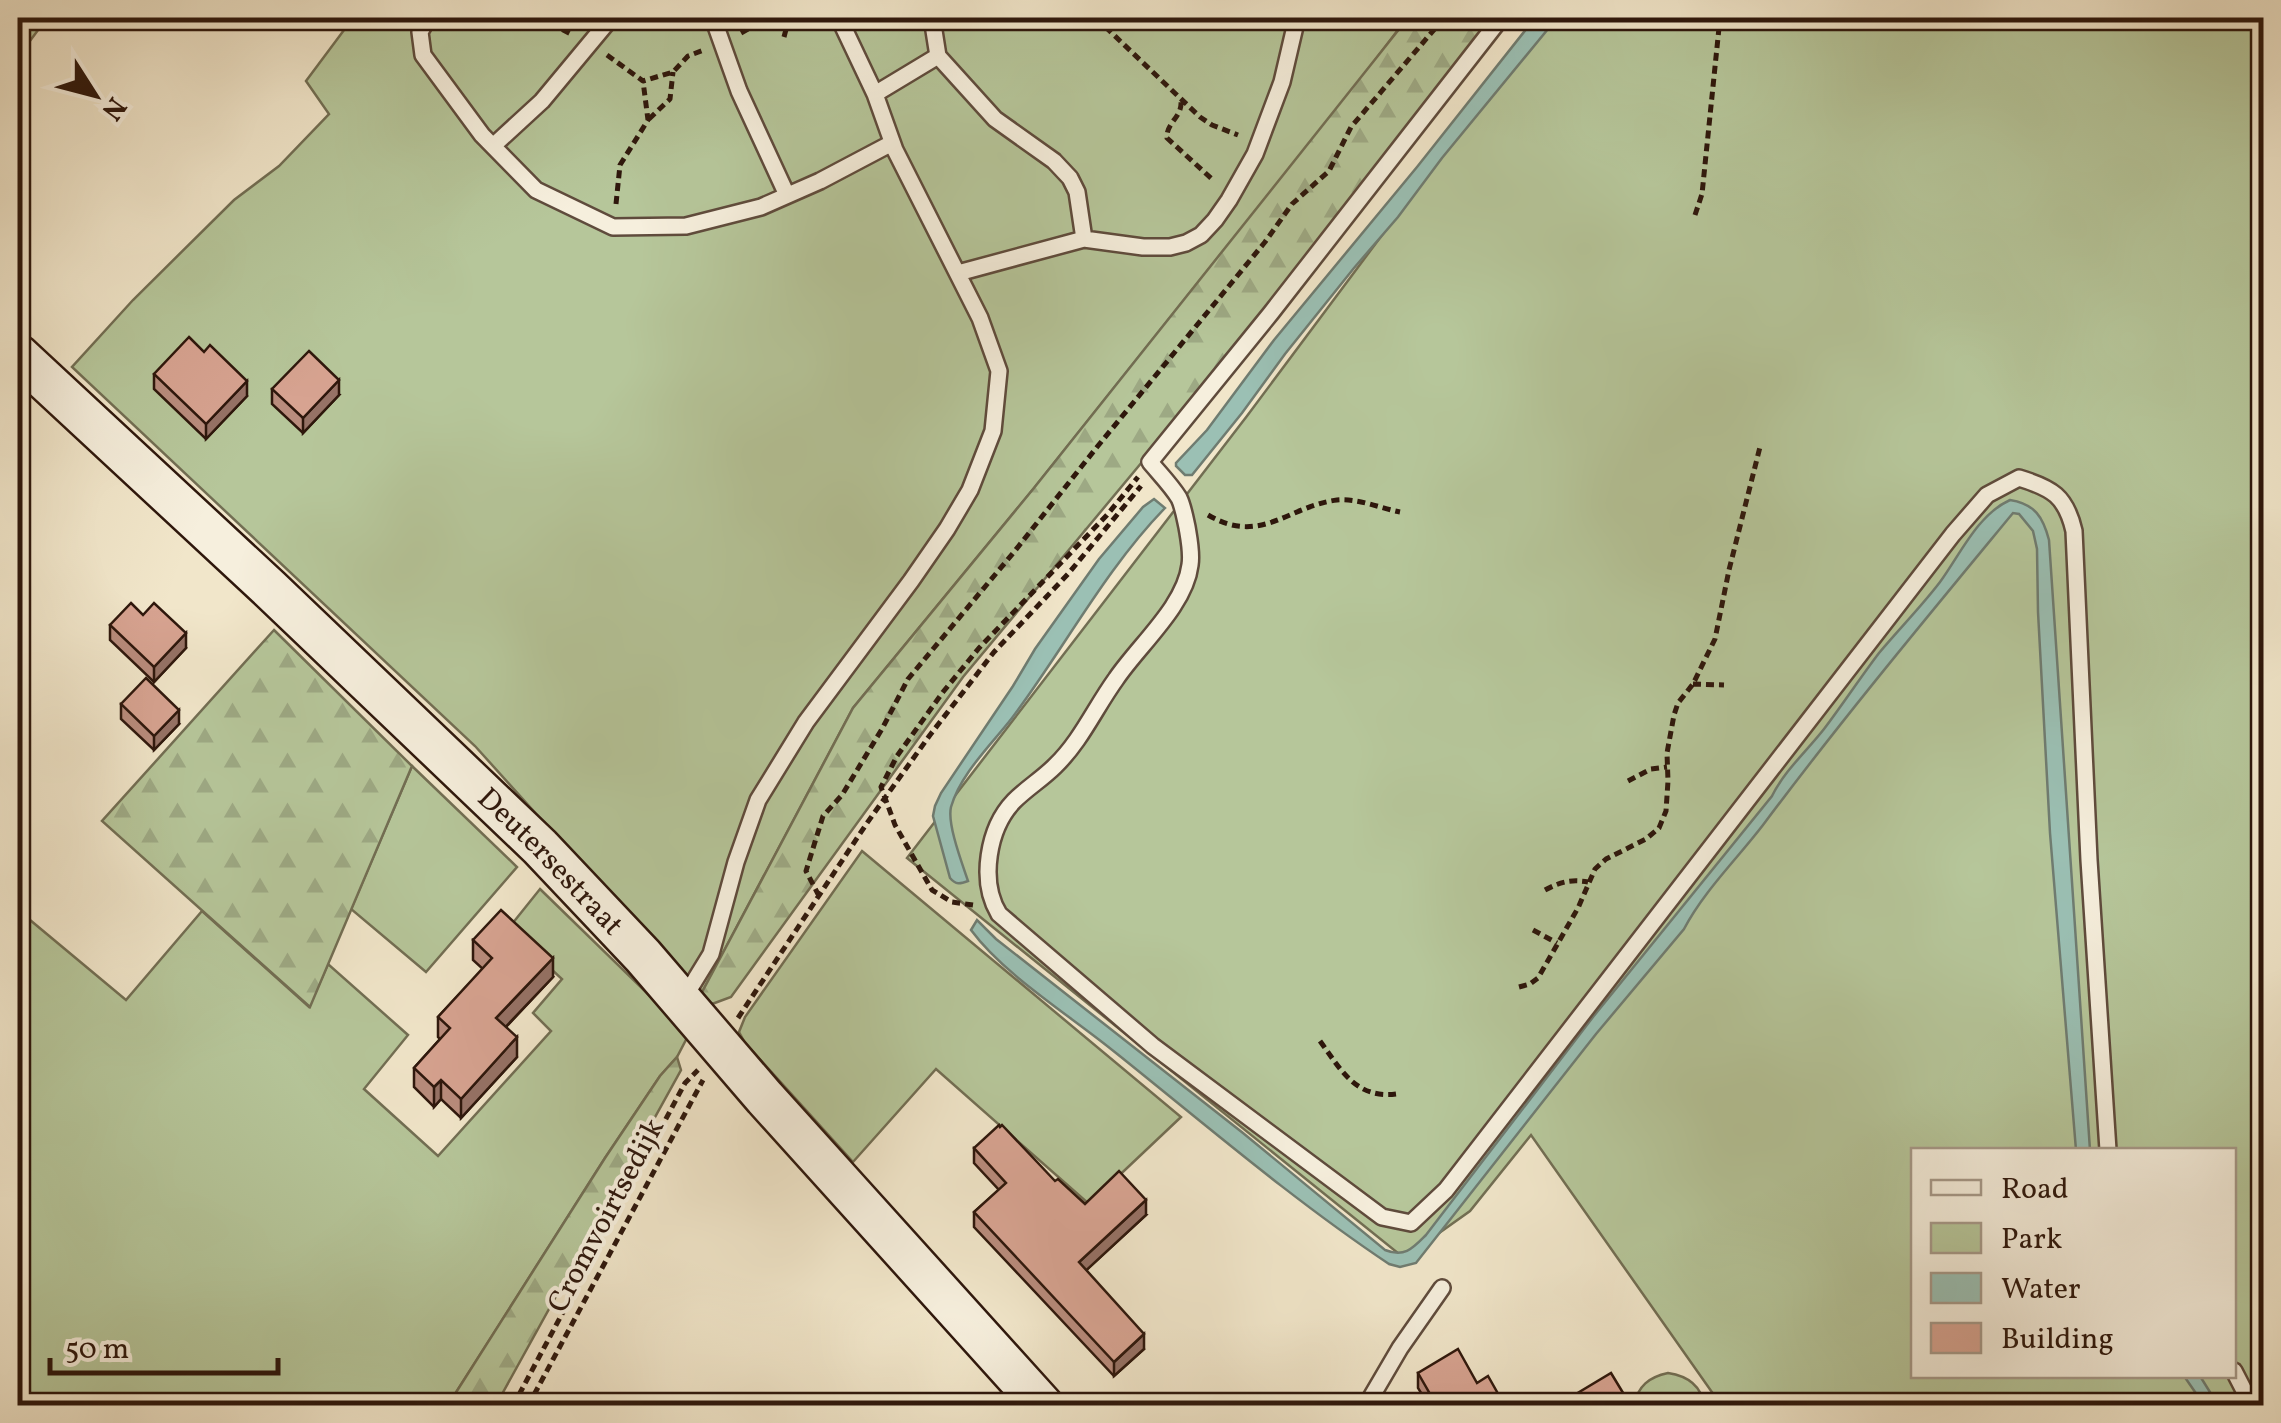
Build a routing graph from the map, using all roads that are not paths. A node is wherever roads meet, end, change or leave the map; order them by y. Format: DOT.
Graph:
graph roads {
  1 [pos="428,18"];
  2 [pos="611,18"];
  3 [pos="713,18"];
  4 [pos="839,18"];
  5 [pos="932,18"];
  6 [pos="1297,18"];
  7 [pos="1501,18"];
  8 [pos="938,56"];
  9 [pos="875,94"];
  10 [pos="892,144"];
  11 [pos="493,146"];
  12 [pos="787,195"];
  13 [pos="1084,239"];
  14 [pos="958,273"];
  15 [pos="18,354"];
  16 [pos="682,1001"];
  17 [pos="2108,1148"];
  18 [pos="1442,1288"];
  19 [pos="2236,1375"];
  20 [pos="1043,1406"];
  21 [pos="1366,1406"];
  22 [pos="2252,1406"];
  1 -- 11 [label="lane"];
  2 -- 11 [label="lane"];
  3 -- 12 [label="lane"];
  4 -- 9 [label="lane"];
  5 -- 8 [label="lane"];
  6 -- 13 [label="lane"];
  7 -- 17 [label="lane"];
  8 -- 9 [label="lane"];
  8 -- 13 [label="lane"];
  9 -- 10 [label="lane"];
  10 -- 12 [label="lane"];
  10 -- 14 [label="lane"];
  11 -- 12 [label="lane"];
  13 -- 14 [label="lane"];
  14 -- 16 [label="lane"];
  15 -- 16 [label="street, Deutersestraat"];
  16 -- 20 [label="street, Deutersestraat"];
  18 -- 21 [label="lane"];
  19 -- 22 [label="lane"];
}
